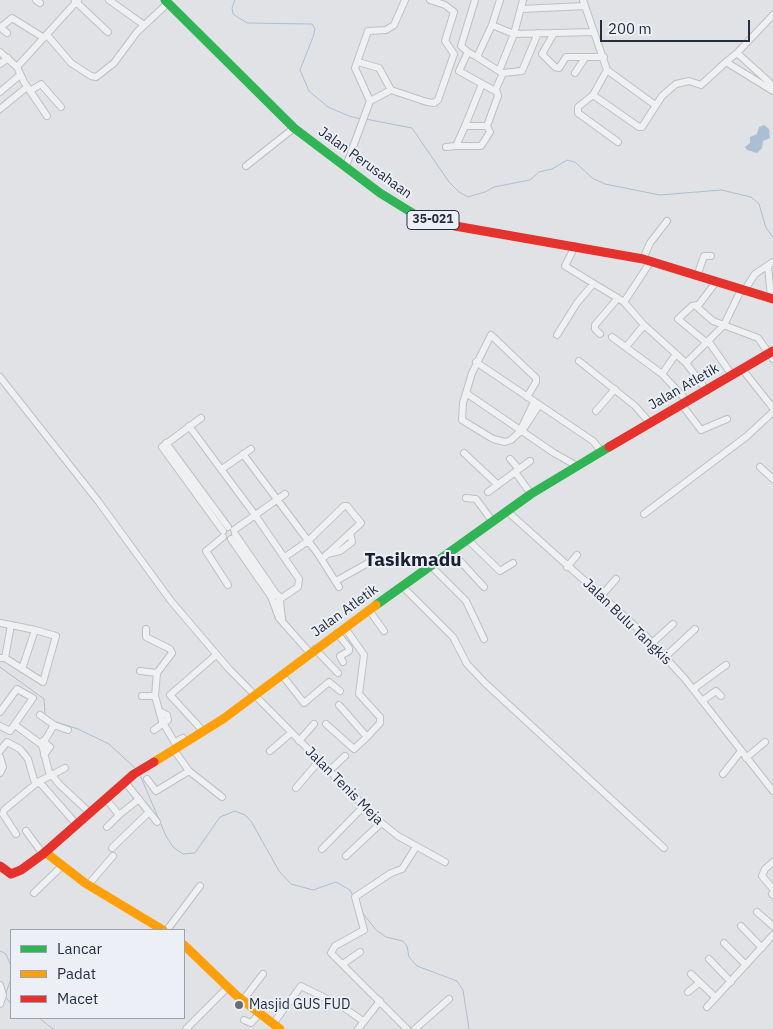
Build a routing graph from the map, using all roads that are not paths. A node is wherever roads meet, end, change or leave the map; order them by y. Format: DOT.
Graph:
graph roads {
  1 [pos="109,0"];
  2 [pos="404,0"];
  3 [pos="430,0"];
  4 [pos="475,0"];
  5 [pos="500,0"];
  6 [pos="523,0"];
  7 [pos="76,1"];
  8 [pos="167,2"];
  9 [pos="439,2"];
  10 [pos="584,3"];
  11 [pos="521,9"];
  12 [pos="773,15"];
  13 [pos="144,25"];
  14 [pos="492,25"];
  15 [pos="1,26"];
  16 [pos="108,32"];
  17 [pos="594,32"];
  18 [pos="7,33"];
  19 [pos="538,33"];
  20 [pos="554,33"];
  21 [pos="514,34"];
  22 [pos="45,37"];
  23 [pos="0,52"];
  24 [pos="468,52"];
  25 [pos="737,53"];
  26 [pos="477,57"];
  27 [pos="604,57"];
  28 [pos="8,58"];
  29 [pos="585,58"];
  30 [pos="744,59"];
  31 [pos="358,62"];
  32 [pos="726,62"];
  33 [pos="0,64"];
  34 [pos="17,68"];
  35 [pos="735,68"];
  36 [pos="607,70"];
  37 [pos="501,72"];
  38 [pos="575,72"];
  39 [pos="20,75"];
  40 [pos="482,84"];
  41 [pos="29,89"];
  42 [pos="391,90"];
  43 [pos="773,90"];
  44 [pos="0,92"];
  45 [pos="495,92"];
  46 [pos="592,95"];
  47 [pos="370,101"];
  48 [pos="656,105"];
  49 [pos="61,107"];
  50 [pos="0,109"];
  51 [pos="48,116"];
  52 [pos="465,126"];
  53 [pos="487,126"];
  54 [pos="294,128"];
  55 [pos="618,142"];
  56 [pos="456,146"];
  57 [pos="446,147"];
  58 [pos="246,166"];
  59 [pos="346,166"];
  60 [pos="667,221"];
  61 [pos="575,246"];
  62 [pos="711,256"];
  63 [pos="647,260"];
  64 [pos="771,264"];
  65 [pos="697,276"];
  66 [pos="716,282"];
  67 [pos="593,284"];
  68 [pos="742,290"];
  69 [pos="772,299"];
  70 [pos="621,300"];
  71 [pos="697,306"];
  72 [pos="644,324"];
  73 [pos="724,325"];
  74 [pos="557,334"];
  75 [pos="600,334"];
  76 [pos="612,337"];
  77 [pos="708,342"];
  78 [pos="626,347"];
  79 [pos="676,354"];
  80 [pos="772,354"];
  81 [pos="579,361"];
  82 [pos="476,362"];
  83 [pos="686,363"];
  84 [pos="742,369"];
  85 [pos="662,374"];
  86 [pos="732,375"];
  87 [pos="0,376"];
  88 [pos="615,389"];
  89 [pos="707,390"];
  90 [pos="466,393"];
  91 [pos="527,397"];
  92 [pos="537,403"];
  93 [pos="684,403"];
  94 [pos="773,410"];
  95 [pos="596,411"];
  96 [pos="201,418"];
  97 [pos="728,419"];
  98 [pos="650,422"];
  99 [pos="189,426"];
  100 [pos="521,429"];
  101 [pos="251,449"];
  102 [pos="602,452"];
  103 [pos="464,453"];
  104 [pos="243,454"];
  105 [pos="510,458"];
  106 [pos="530,461"];
  107 [pos="577,466"];
  108 [pos="760,467"];
  109 [pos="222,469"];
  110 [pos="517,471"];
  111 [pos="773,479"];
  112 [pos="498,485"];
  113 [pos="488,492"];
  114 [pos="285,494"];
  115 [pos="531,494"];
  116 [pos="466,498"];
  117 [pos="277,500"];
  118 [pos="508,512"];
  119 [pos="644,514"];
  120 [pos="255,515"];
  121 [pos="493,522"];
  122 [pos="229,533"];
  123 [pos="468,540"];
  124 [pos="308,542"];
  125 [pos="452,552"];
  126 [pos="577,556"];
  127 [pos="285,557"];
  128 [pos="325,557"];
  129 [pos="513,562"];
  130 [pos="368,563"];
  131 [pos="432,566"];
  132 [pos="567,567"];
  133 [pos="616,579"];
  134 [pos="228,584"];
  135 [pos="402,587"];
  136 [pos="484,587"];
  137 [pos="601,596"];
  138 [pos="277,599"];
  139 [pos="369,610"];
  140 [pos="0,623"];
  141 [pos="673,624"];
  142 [pos="11,625"];
  143 [pos="146,628"];
  144 [pos="695,629"];
  145 [pos="34,630"];
  146 [pos="341,631"];
  147 [pos="384,631"];
  148 [pos="484,639"];
  149 [pos="652,643"];
  150 [pos="313,651"];
  151 [pos="216,655"];
  152 [pos="665,657"];
  153 [pos="2,658"];
  154 [pos="343,662"];
  155 [pos="726,665"];
  156 [pos="22,669"];
  157 [pos="140,671"];
  158 [pos="157,673"];
  159 [pos="338,674"];
  160 [pos="282,675"];
  161 [pos="692,689"];
  162 [pos="340,691"];
  163 [pos="255,695"];
  164 [pos="142,696"];
  165 [pos="156,696"];
  166 [pos="721,696"];
  167 [pos="702,701"];
  168 [pos="339,705"];
  169 [pos="0,712"];
  170 [pos="40,715"];
  171 [pos="176,716"];
  172 [pos="166,722"];
  173 [pos="314,724"];
  174 [pos="326,724"];
  175 [pos="15,725"];
  176 [pos="54,725"];
  177 [pos="0,726"];
  178 [pos="68,730"];
  179 [pos="154,730"];
  180 [pos="203,732"];
  181 [pos="291,733"];
  182 [pos="367,737"];
  183 [pos="183,738"];
  184 [pos="299,741"];
  185 [pos="765,742"];
  186 [pos="43,743"];
  187 [pos="176,747"];
  188 [pos="1,751"];
  189 [pos="270,751"];
  190 [pos="741,751"];
  191 [pos="345,756"];
  192 [pos="746,758"];
  193 [pos="319,761"];
  194 [pos="65,768"];
  195 [pos="189,771"];
  196 [pos="329,771"];
  197 [pos="0,773"];
  198 [pos="723,774"];
  199 [pos="52,776"];
  200 [pos="147,779"];
  201 [pos="38,782"];
  202 [pos="125,782"];
  203 [pos="296,788"];
  204 [pos="773,790"];
  205 [pos="222,797"];
  206 [pos="106,799"];
  207 [pos="139,799"];
  208 [pos="363,807"];
  209 [pos="149,812"];
  210 [pos="90,813"];
  211 [pos="119,815"];
  212 [pos="157,822"];
  213 [pos="381,823"];
  214 [pos="77,825"];
  215 [pos="107,827"];
  216 [pos="26,831"];
  217 [pos="16,834"];
  218 [pos="416,847"];
  219 [pos="112,848"];
  220 [pos="664,848"];
  221 [pos="322,849"];
  222 [pos="44,853"];
  223 [pos="113,856"];
  224 [pos="346,856"];
  225 [pos="446,862"];
  226 [pos="773,862"];
  227 [pos="0,866"];
  228 [pos="62,866"];
  229 [pos="88,885"];
  230 [pos="200,886"];
  231 [pos="773,892"];
  232 [pos="34,894"];
  233 [pos="757,912"];
  234 [pos="741,926"];
  235 [pos="773,926"];
  236 [pos="163,929"];
  237 [pos="166,929"];
  238 [pos="773,935"];
  239 [pos="724,943"];
  240 [pos="185,946"];
  241 [pos="762,948"];
  242 [pos="360,952"];
  243 [pos="709,959"];
  244 [pos="344,964"];
  245 [pos="746,965"];
  246 [pos="263,974"];
  247 [pos="691,974"];
  248 [pos="731,982"];
  249 [pos="699,983"];
  250 [pos="0,985"];
  251 [pos="228,987"];
  252 [pos="688,992"];
  253 [pos="715,997"];
  254 [pos="449,999"];
  255 [pos="243,1000"];
  256 [pos="380,1002"];
  257 [pos="0,1004"];
  258 [pos="707,1007"];
  259 [pos="260,1013"];
  260 [pos="244,1020"];
  261 [pos="363,1021"];
  262 [pos="276,1026"];
  263 [pos="186,1029"];
  264 [pos="358,1029"];
  265 [pos="407,1029"];
  266 [pos="414,1029"];
  1 -- 13 [label="street"];
  2 -- 31 [label="street"];
  3 -- 9 [label="street"];
  4 -- 24 [label="street"];
  5 -- 14 [label="street"];
  6 -- 11 [label="street"];
  7 -- 16 [label="street"];
  7 -- 22 [label="street"];
  8 -- 13 [label="street"];
  8 -- 54 [label="street, Jalan Perusahaan / 35-021"];
  9 -- 42 [label="street"];
  10 -- 11 [label="street"];
  10 -- 17 [label="street"];
  11 -- 21 [label="street"];
  12 -- 25 [label="street"];
  13 -- 22 [label="street"];
  14 -- 21 [label="street"];
  14 -- 26 [label="street"];
  15 -- 18 [label="street"];
  15 -- 22 [label="street"];
  17 -- 20 [label="street"];
  17 -- 27 [label="street"];
  19 -- 20 [label="street"];
  19 -- 21 [label="street"];
  19 -- 37 [label="street"];
  20 -- 29 [label="street"];
  21 -- 37 [label="street"];
  22 -- 34 [label="street"];
  23 -- 28 [label="street"];
  24 -- 26 [label="street"];
  24 -- 40 [label="street"];
  25 -- 30 [label="street"];
  25 -- 32 [label="street"];
  26 -- 37 [label="street"];
  27 -- 29 [label="street"];
  27 -- 36 [label="street"];
  28 -- 33 [label="street"];
  28 -- 34 [label="street"];
  29 -- 38 [label="street"];
  30 -- 35 [label="street"];
  30 -- 43 [label="street"];
  31 -- 42 [label="street"];
  31 -- 47 [label="street"];
  32 -- 35 [label="street"];
  32 -- 48 [label="street"];
  34 -- 39 [label="street"];
  35 -- 43 [label="street"];
  36 -- 46 [label="street"];
  36 -- 48 [label="street"];
  37 -- 45 [label="street"];
  39 -- 41 [label="street"];
  39 -- 44 [label="street"];
  40 -- 45 [label="street"];
  40 -- 52 [label="street"];
  41 -- 49 [label="street"];
  41 -- 50 [label="street"];
  41 -- 51 [label="street"];
  42 -- 47 [label="street"];
  45 -- 53 [label="street"];
  46 -- 48 [label="street"];
  46 -- 55 [label="street"];
  47 -- 59 [label="street"];
  52 -- 53 [label="street"];
  52 -- 56 [label="street"];
  53 -- 56 [label="street"];
  54 -- 58 [label="street"];
  54 -- 59 [label="street, Jalan Perusahaan / 35-021"];
  56 -- 57 [label="street"];
  59 -- 61 [label="street, Jalan Perusahaan / 35-021"];
  60 -- 63 [label="street"];
  61 -- 63 [label="street, Jalan Perusahaan / 35-021"];
  61 -- 67 [label="street"];
  62 -- 65 [label="street"];
  63 -- 65 [label="street, Jalan Perusahaan / 35-021"];
  63 -- 70 [label="street"];
  64 -- 68 [label="street"];
  64 -- 69 [label="street"];
  65 -- 66 [label="street, Jalan Perusahaan / 35-021"];
  66 -- 68 [label="street, Jalan Perusahaan / 35-021"];
  66 -- 71 [label="street"];
  67 -- 70 [label="street"];
  67 -- 74 [label="street"];
  68 -- 69 [label="street, Jalan Perusahaan / 35-021"];
  68 -- 73 [label="street"];
  70 -- 72 [label="street"];
  70 -- 75 [label="street"];
  71 -- 73 [label="street"];
  71 -- 77 [label="street"];
  72 -- 78 [label="street"];
  72 -- 79 [label="street"];
  73 -- 77 [label="street"];
  73 -- 80 [label="street"];
  76 -- 78 [label="street"];
  77 -- 83 [label="street"];
  77 -- 86 [label="street"];
  78 -- 85 [label="street"];
  79 -- 83 [label="street"];
  79 -- 85 [label="street"];
  80 -- 84 [label="street, Jalan Atletik"];
  81 -- 88 [label="street"];
  82 -- 90 [label="street"];
  82 -- 91 [label="street"];
  82 -- 91 [label="street"];
  83 -- 89 [label="street"];
  84 -- 86 [label="street, Jalan Atletik"];
  84 -- 94 [label="street"];
  85 -- 93 [label="street"];
  86 -- 89 [label="street, Jalan Atletik"];
  87 -- 151 [label="street, Jalan Tenis Meja"];
  88 -- 95 [label="street"];
  88 -- 98 [label="street"];
  89 -- 93 [label="street, Jalan Atletik"];
  90 -- 100 [label="street"];
  90 -- 100 [label="street"];
  91 -- 92 [label="street"];
  92 -- 100 [label="street"];
  92 -- 102 [label="street"];
  93 -- 97 [label="street"];
  93 -- 98 [label="street, Jalan Atletik"];
  94 -- 119 [label="street"];
  96 -- 99 [label="street"];
  98 -- 102 [label="street, Jalan Atletik"];
  99 -- 109 [label="street"];
  99 -- 122 [label="street"];
  100 -- 107 [label="street"];
  101 -- 104 [label="street"];
  102 -- 107 [label="street, Jalan Atletik"];
  103 -- 112 [label="street"];
  104 -- 109 [label="street"];
  104 -- 117 [label="street"];
  105 -- 110 [label="street"];
  106 -- 110 [label="street"];
  107 -- 115 [label="street, Jalan Atletik"];
  108 -- 111 [label="street"];
  109 -- 120 [label="street"];
  110 -- 112 [label="street"];
  110 -- 115 [label="street"];
  112 -- 113 [label="street"];
  114 -- 117 [label="street"];
  115 -- 118 [label="street, Jalan Atletik"];
  116 -- 121 [label="street"];
  117 -- 120 [label="street"];
  117 -- 124 [label="street"];
  118 -- 121 [label="street, Jalan Atletik"];
  118 -- 132 [label="street, Jalan Bulu Tangkis"];
  120 -- 122 [label="street"];
  120 -- 127 [label="street"];
  121 -- 123 [label="street, Jalan Atletik"];
  122 -- 134 [label="street"];
  122 -- 138 [label="street"];
  123 -- 125 [label="street, Jalan Atletik"];
  123 -- 129 [label="street"];
  124 -- 127 [label="street"];
  124 -- 128 [label="street"];
  124 -- 128 [label="street"];
  125 -- 131 [label="street, Jalan Atletik"];
  125 -- 136 [label="street"];
  126 -- 132 [label="street"];
  127 -- 138 [label="street"];
  128 -- 130 [label="street"];
  131 -- 135 [label="street, Jalan Atletik"];
  131 -- 148 [label="street"];
  132 -- 137 [label="street, Jalan Bulu Tangkis"];
  133 -- 137 [label="street"];
  135 -- 139 [label="street, Jalan Atletik"];
  135 -- 220 [label="street"];
  137 -- 149 [label="street, Jalan Bulu Tangkis"];
  138 -- 150 [label="street"];
  139 -- 146 [label="street, Jalan Atletik"];
  139 -- 147 [label="street"];
  140 -- 142 [label="street"];
  141 -- 149 [label="street"];
  142 -- 145 [label="street"];
  142 -- 153 [label="street"];
  143 -- 158 [label="street"];
  144 -- 152 [label="street"];
  145 -- 156 [label="street"];
  145 -- 156 [label="street"];
  146 -- 150 [label="street, Jalan Atletik"];
  146 -- 154 [label="street"];
  146 -- 182 [label="street"];
  149 -- 152 [label="street, Jalan Bulu Tangkis"];
  150 -- 159 [label="street"];
  150 -- 160 [label="street, Jalan Atletik"];
  151 -- 163 [label="street, Jalan Tenis Meja"];
  151 -- 180 [label="street"];
  152 -- 161 [label="street, Jalan Bulu Tangkis"];
  153 -- 156 [label="street"];
  155 -- 161 [label="street"];
  157 -- 158 [label="street"];
  158 -- 165 [label="street"];
  160 -- 162 [label="street"];
  160 -- 163 [label="street, Jalan Atletik"];
  161 -- 167 [label="street, Jalan Bulu Tangkis"];
  163 -- 180 [label="street, Jalan Atletik"];
  163 -- 181 [label="street, Jalan Tenis Meja"];
  164 -- 165 [label="street"];
  165 -- 172 [label="street"];
  166 -- 167 [label="street"];
  167 -- 190 [label="street, Jalan Bulu Tangkis"];
  168 -- 182 [label="street"];
  169 -- 175 [label="street"];
  170 -- 176 [label="street"];
  171 -- 172 [label="street"];
  172 -- 179 [label="street"];
  172 -- 187 [label="street"];
  173 -- 184 [label="street"];
  174 -- 182 [label="street"];
  175 -- 177 [label="street"];
  175 -- 186 [label="street"];
  176 -- 178 [label="street"];
  176 -- 186 [label="street"];
  180 -- 187 [label="street, Jalan Atletik"];
  181 -- 184 [label="street, Jalan Tenis Meja"];
  181 -- 189 [label="street"];
  183 -- 187 [label="street"];
  184 -- 193 [label="street, Jalan Tenis Meja"];
  185 -- 192 [label="street"];
  186 -- 199 [label="street"];
  187 -- 195 [label="street"];
  187 -- 202 [label="street, Jalan Atletik"];
  188 -- 197 [label="street"];
  188 -- 201 [label="street"];
  190 -- 192 [label="street, Jalan Bulu Tangkis"];
  190 -- 198 [label="street"];
  191 -- 196 [label="street"];
  192 -- 204 [label="street, Jalan Bulu Tangkis"];
  193 -- 196 [label="street, Jalan Tenis Meja"];
  193 -- 203 [label="street"];
  194 -- 199 [label="street"];
  195 -- 200 [label="street"];
  195 -- 205 [label="street"];
  196 -- 208 [label="street, Jalan Tenis Meja"];
  199 -- 201 [label="street"];
  199 -- 210 [label="street"];
  201 -- 214 [label="street"];
  201 -- 217 [label="street"];
  202 -- 206 [label="street, Jalan Atletik"];
  202 -- 207 [label="street"];
  206 -- 210 [label="street, Jalan Atletik"];
  206 -- 211 [label="street"];
  207 -- 209 [label="street"];
  207 -- 211 [label="street"];
  208 -- 213 [label="street, Jalan Tenis Meja"];
  208 -- 221 [label="street"];
  209 -- 212 [label="street"];
  209 -- 219 [label="street"];
  210 -- 214 [label="street, Jalan Atletik"];
  211 -- 215 [label="street"];
  213 -- 218 [label="street, Jalan Tenis Meja"];
  213 -- 224 [label="street"];
  214 -- 222 [label="street, Jalan Atletik"];
  216 -- 222 [label="street"];
  218 -- 225 [label="street, Jalan Tenis Meja"];
  218 -- 244 [label="street"];
  222 -- 227 [label="street, Jalan Atletik"];
  222 -- 228 [label="street"];
  223 -- 229 [label="street"];
  226 -- 231 [label="street"];
  228 -- 229 [label="street"];
  228 -- 232 [label="street"];
  229 -- 236 [label="street"];
  230 -- 237 [label="street"];
  233 -- 235 [label="street"];
  234 -- 241 [label="street"];
  238 -- 241 [label="street"];
  239 -- 245 [label="street"];
  240 -- 251 [label="street"];
  241 -- 245 [label="street"];
  242 -- 244 [label="street"];
  243 -- 248 [label="street"];
  244 -- 256 [label="street"];
  245 -- 248 [label="street"];
  246 -- 255 [label="street"];
  247 -- 249 [label="street"];
  248 -- 253 [label="street"];
  249 -- 252 [label="street"];
  249 -- 253 [label="street"];
  250 -- 257 [label="street"];
  251 -- 255 [label="street"];
  251 -- 263 [label="street"];
  253 -- 258 [label="street"];
  254 -- 266 [label="street"];
  255 -- 259 [label="street"];
  256 -- 261 [label="street"];
  256 -- 265 [label="street"];
  259 -- 260 [label="street"];
  259 -- 262 [label="street"];
  261 -- 262 [label="street"];
  261 -- 264 [label="street"];
}
